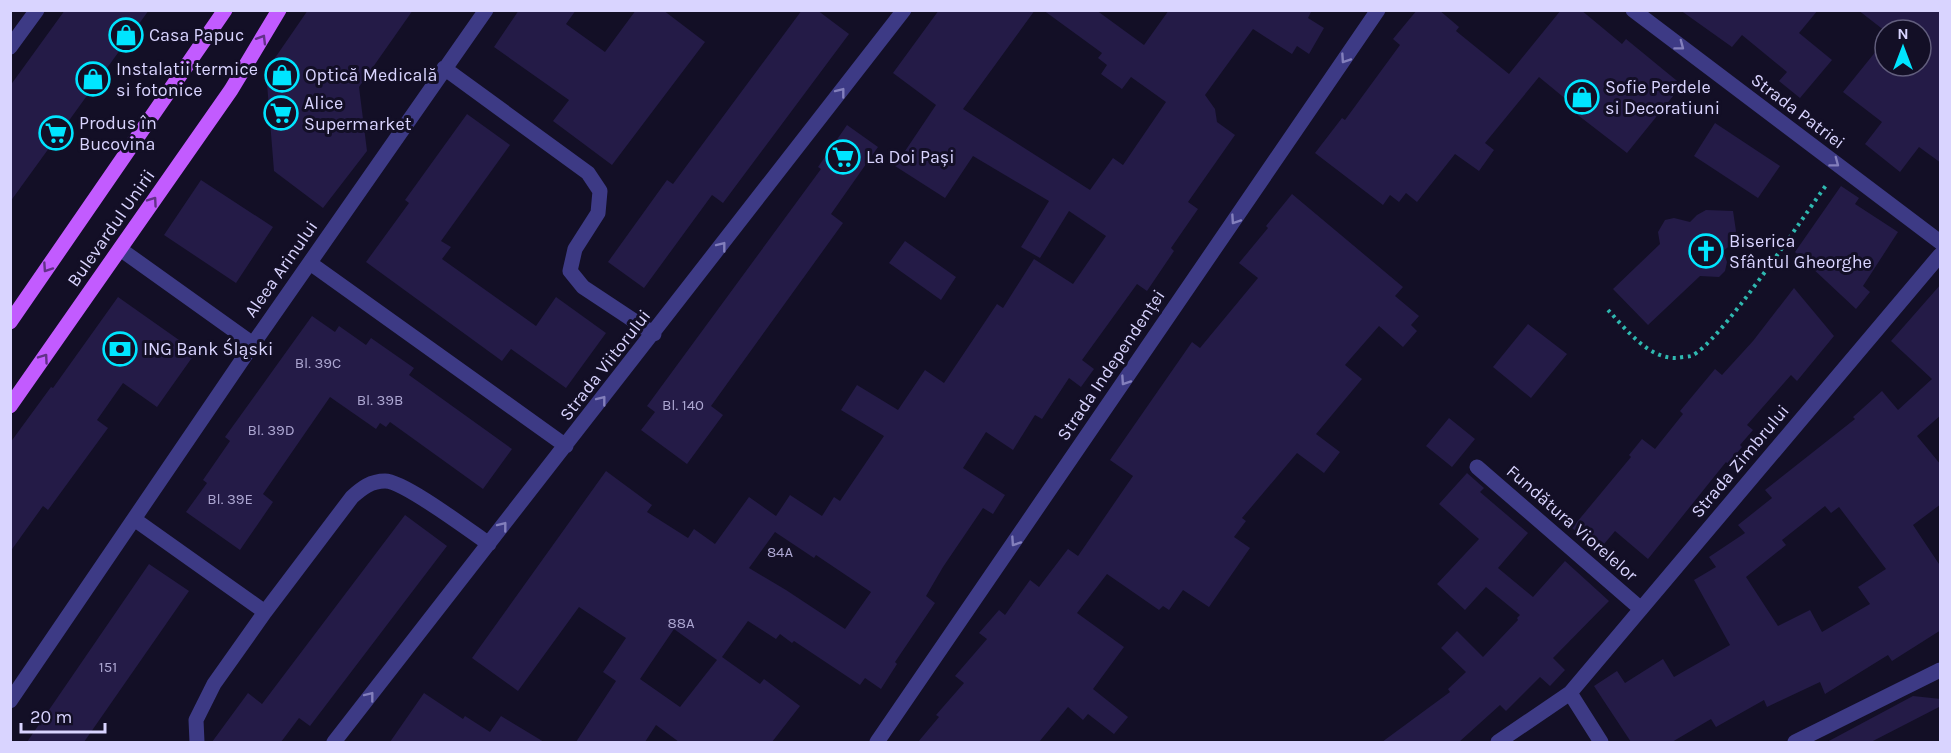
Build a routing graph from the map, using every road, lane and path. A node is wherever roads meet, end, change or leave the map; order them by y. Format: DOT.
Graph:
graph roads {
  1 [pos="37,10"];
  2 [pos="225,10"];
  3 [pos="279,10"];
  4 [pos="486,10"];
  5 [pos="1378,10"];
  6 [pos="1633,10"];
  7 [pos="901,11"];
  8 [pos="10,47"];
  9 [pos="444,68"];
  10 [pos="1840,167"];
  11 [pos="1941,242"];
  12 [pos="120,249"];
  13 [pos="1941,255"];
  14 [pos="310,263"];
  15 [pos="1608,310"];
  16 [pos="10,322"];
  17 [pos="654,334"];
  18 [pos="253,344"];
  19 [pos="10,406"];
  20 [pos="566,446"];
  21 [pos="1477,467"];
  22 [pos="134,519"];
  23 [pos="489,544"];
  24 [pos="1641,609"];
  25 [pos="265,612"];
  26 [pos="1939,674"];
  27 [pos="1570,693"];
  28 [pos="10,701"];
  29 [pos="197,742"];
  30 [pos="334,742"];
  31 [pos="877,742"];
  32 [pos="1498,742"];
  33 [pos="1601,742"];
  34 [pos="1795,742"];
  1 -- 8 [label="street"];
  2 -- 16 [label="main road, Bulevardul Unirii, one-way"];
  12 -- 3 [label="main road, Bulevardul Unirii, one-way"];
  4 -- 9 [label="street, Aleea Arinului"];
  5 -- 31 [label="street, Strada Independenței, one-way"];
  6 -- 10 [label="street, Strada Patriei, one-way"];
  17 -- 7 [label="street, Strada Viitorului, one-way"];
  9 -- 14 [label="street, Aleea Arinului"];
  9 -- 17 [label="street"];
  10 -- 11 [label="street, Strada Patriei"];
  10 -- 15 [label="path"];
  12 -- 18 [label="street"];
  19 -- 12 [label="main road, Bulevardul Unirii, one-way"];
  13 -- 24 [label="street, Strada Zimbrului"];
  14 -- 18 [label="street, Aleea Arinului"];
  14 -- 20 [label="street"];
  20 -- 17 [label="street, Strada Viitorului, one-way"];
  18 -- 22 [label="street, Aleea Arinului"];
  23 -- 20 [label="street, Strada Viitorului, one-way"];
  21 -- 24 [label="street, Fundătura Viorelelor"];
  22 -- 25 [label="street"];
  22 -- 28 [label="street, Aleea Arinului"];
  23 -- 25 [label="street"];
  30 -- 23 [label="street, Strada Viitorului, one-way"];
  24 -- 27 [label="street, Strada Zimbrului"];
  25 -- 29 [label="street"];
  26 -- 34 [label="street"];
  27 -- 32 [label="street, Strada Zimbrului"];
  27 -- 33 [label="street"];
}
